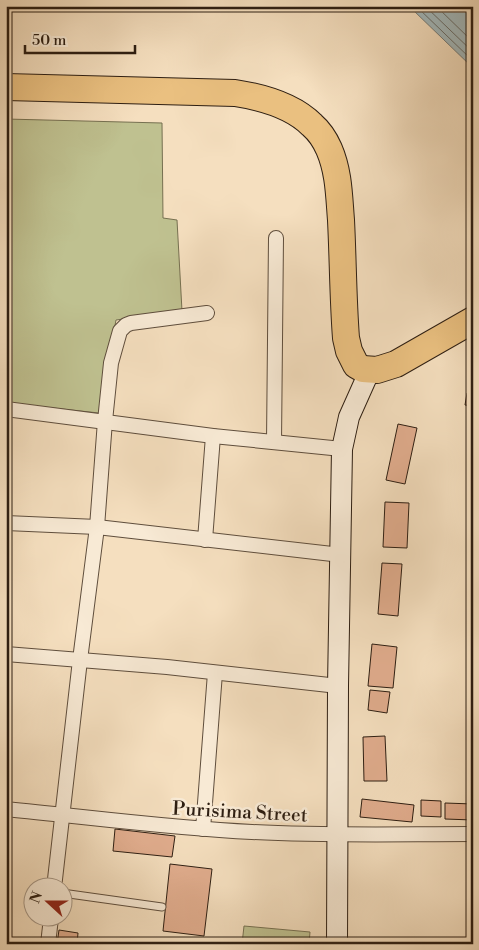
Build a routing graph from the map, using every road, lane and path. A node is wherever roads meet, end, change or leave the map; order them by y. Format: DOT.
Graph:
graph roads {
  1 [pos="6,87"];
  2 [pos="276,238"];
  3 [pos="207,313"];
  4 [pos="473,320"];
  5 [pos="370,370"];
  6 [pos="6,409"];
  7 [pos="105,421"];
  8 [pos="213,436"];
  9 [pos="274,442"];
  10 [pos="342,449"];
  11 [pos="6,523"];
  12 [pos="97,527"];
  13 [pos="205,540"];
  14 [pos="341,556"];
  15 [pos="6,654"];
  16 [pos="80,660"];
  17 [pos="215,673"];
  18 [pos="338,686"];
  19 [pos="6,809"];
  20 [pos="62,814"];
  21 [pos="203,829"];
  22 [pos="337,834"];
  23 [pos="473,834"];
  24 [pos="55,878"];
  25 [pos="72,894"];
  26 [pos="162,907"];
  27 [pos="50,928"];
  28 [pos="48,944"];
  29 [pos="337,944"];
  1 -- 5 [label="highway"];
  2 -- 9 [label="street"];
  3 -- 7 [label="street"];
  4 -- 5 [label="highway"];
  5 -- 10 [label="street"];
  6 -- 7 [label="street"];
  7 -- 8 [label="street"];
  7 -- 12 [label="street"];
  8 -- 9 [label="street"];
  8 -- 13 [label="street"];
  9 -- 10 [label="street"];
  10 -- 14 [label="street"];
  11 -- 12 [label="street"];
  12 -- 13 [label="street"];
  12 -- 16 [label="street"];
  13 -- 14 [label="street"];
  14 -- 18 [label="street"];
  15 -- 16 [label="street"];
  16 -- 17 [label="street"];
  16 -- 20 [label="street"];
  17 -- 18 [label="street"];
  17 -- 21 [label="street"];
  18 -- 22 [label="street"];
  19 -- 20 [label="street, Purisima Street"];
  20 -- 21 [label="street, Purisima Street"];
  20 -- 24 [label="street"];
  21 -- 22 [label="street, Purisima Street"];
  22 -- 23 [label="street, Purisima Street"];
  22 -- 29 [label="street"];
  25 -- 26 [label="lane"];
  27 -- 28 [label="street"];
}
